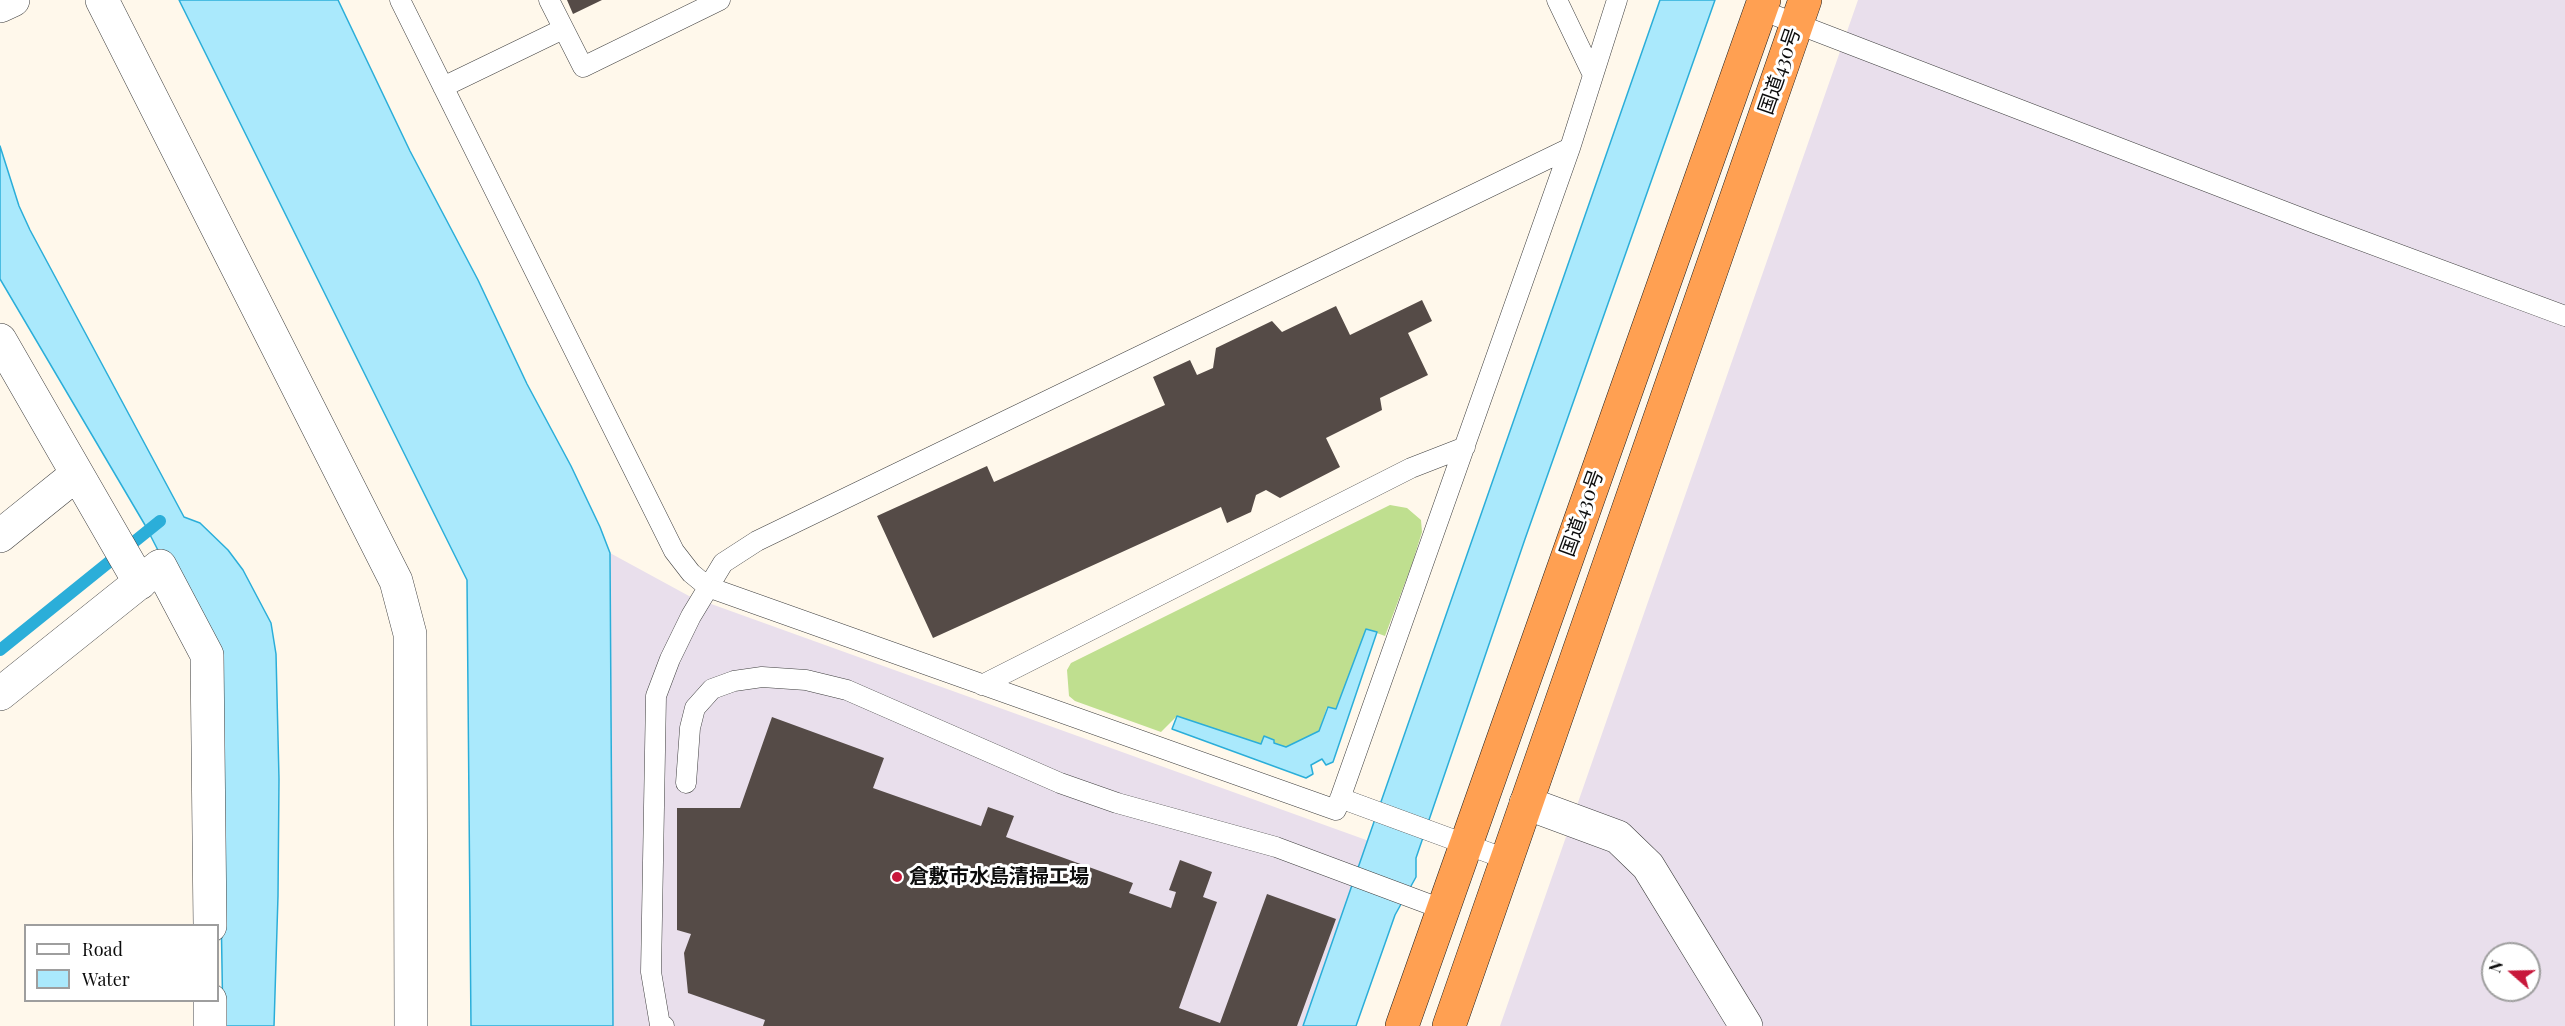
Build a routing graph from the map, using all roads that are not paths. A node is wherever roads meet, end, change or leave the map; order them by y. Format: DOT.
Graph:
graph roads {
  1 [pos="14,0"];
  2 [pos="102,0"];
  3 [pos="400,0"];
  4 [pos="549,0"];
  5 [pos="720,0"];
  6 [pos="1557,0"];
  7 [pos="1617,0"];
  8 [pos="1763,5"];
  9 [pos="0,6"];
  10 [pos="1801,12"];
  11 [pos="562,29"];
  12 [pos="1593,75"];
  13 [pos="443,87"];
  14 [pos="1570,148"];
  15 [pos="2565,316"];
  16 [pos="0,340"];
  17 [pos="1465,447"];
  18 [pos="77,474"];
  19 [pos="0,536"];
  20 [pos="129,564"];
  21 [pos="708,587"];
  22 [pos="982,685"];
  23 [pos="0,694"];
  24 [pos="686,783"];
  25 [pos="1340,798"];
  26 [pos="1526,802"];
  27 [pos="1465,843"];
  28 [pos="1506,859"];
  29 [pos="1442,909"];
  30 [pos="210,924"];
  31 [pos="210,1002"];
  32 [pos="210,1026"];
  33 [pos="411,1026"];
  34 [pos="664,1026"];
  35 [pos="1402,1026"];
  36 [pos="1449,1026"];
  37 [pos="1746,1026"];
  1 -- 9 [label="street"];
  2 -- 33 [label="street"];
  3 -- 13 [label="lane"];
  4 -- 11 [label="lane"];
  5 -- 11 [label="lane"];
  6 -- 12 [label="lane"];
  7 -- 12 [label="lane"];
  8 -- 10 [label="lane"];
  8 -- 27 [label="highway, 国道430号"];
  10 -- 15 [label="lane"];
  10 -- 26 [label="highway, 国道430号"];
  11 -- 13 [label="lane"];
  12 -- 14 [label="lane"];
  13 -- 21 [label="lane"];
  14 -- 17 [label="lane"];
  14 -- 21 [label="lane"];
  16 -- 18 [label="street"];
  17 -- 22 [label="lane"];
  17 -- 25 [label="lane"];
  18 -- 19 [label="street"];
  18 -- 20 [label="street"];
  20 -- 23 [label="street"];
  20 -- 30 [label="street"];
  21 -- 22 [label="lane"];
  21 -- 34 [label="lane"];
  22 -- 25 [label="lane"];
  24 -- 29 [label="lane"];
  25 -- 27 [label="lane"];
  26 -- 28 [label="highway, 国道430号"];
  26 -- 37 [label="street"];
  27 -- 28 [label="lane"];
  27 -- 29 [label="highway, 国道430号"];
  28 -- 36 [label="highway, 国道430号"];
  29 -- 35 [label="highway, 国道430号"];
  31 -- 32 [label="street"];
}
